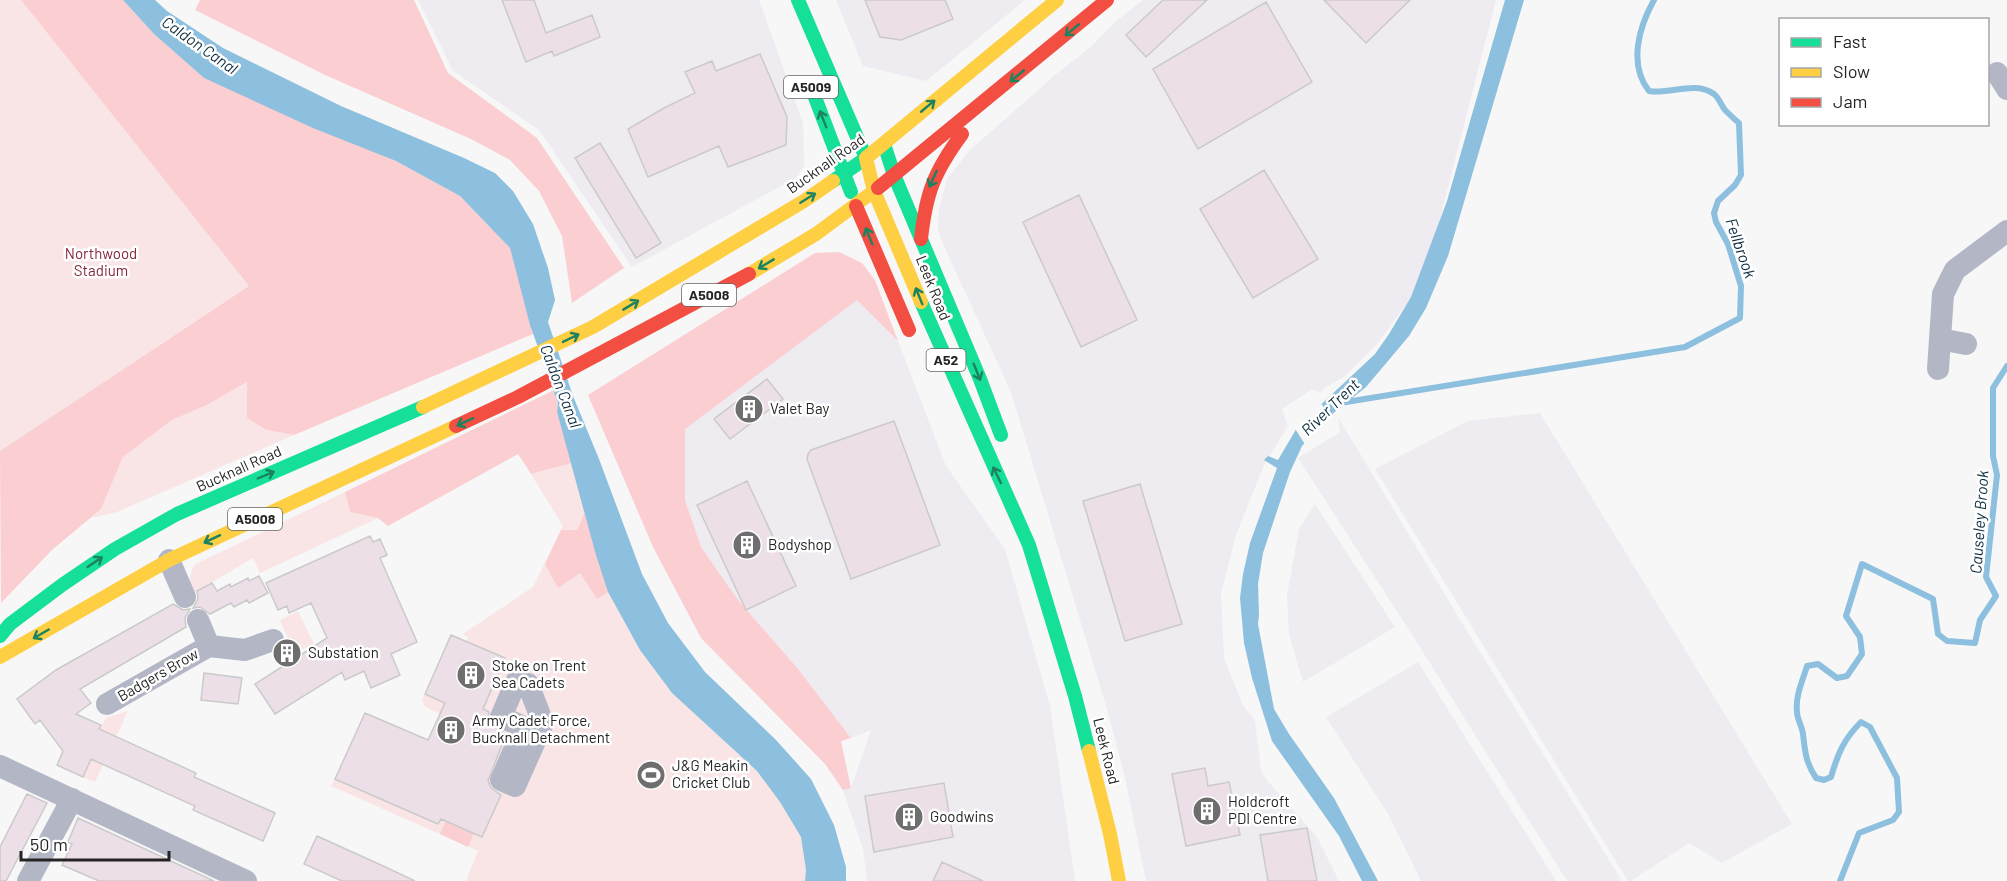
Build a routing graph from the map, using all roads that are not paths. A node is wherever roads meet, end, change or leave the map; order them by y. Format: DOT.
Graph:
graph roads {
  1 [pos="798,0"];
  2 [pos="1057,0"];
  3 [pos="1104,3"];
  4 [pos="808,80"];
  5 [pos="991,97"];
  6 [pos="881,139"];
  7 [pos="866,158"];
  8 [pos="844,174"];
  9 [pos="894,175"];
  10 [pos="874,191"];
  11 [pos="856,206"];
  12 [pos="2007,231"];
  13 [pos="921,241"];
  14 [pos="913,338"];
  15 [pos="1940,339"];
  16 [pos="1966,344"];
  17 [pos="1938,369"];
  18 [pos="1007,451"];
  19 [pos="1012,473"];
  20 [pos="986,486"];
  21 [pos="1022,528"];
  22 [pos="168,560"];
  23 [pos="185,597"];
  24 [pos="198,620"];
  25 [pos="0,636"];
  26 [pos="273,640"];
  27 [pos="209,646"];
  28 [pos="0,657"];
  29 [pos="107,704"];
  30 [pos="0,766"];
  31 [pos="72,799"];
  32 [pos="28,881"];
  33 [pos="246,881"];
  34 [pos="1119,881"];
  1 -- 7 [label="main road, A5009"];
  6 -- 2 [label="main road, Bucknall Road, one-way"];
  3 -- 5 [label="main road, A52, one-way"];
  8 -- 4 [label="main road, A5009, one-way"];
  5 -- 9 [label="main road"];
  5 -- 13 [label="main road, A52, one-way"];
  6 -- 7 [label="main road, Bucknall Road"];
  6 -- 9 [label="main road, Leek Road"];
  7 -- 8 [label="main road, Bucknall Road / A5008"];
  7 -- 10 [label="main road, Leek Road / A52"];
  8 -- 11 [label="main road"];
  25 -- 8 [label="main road, Bucknall Road / A5008, one-way"];
  9 -- 10 [label="main road"];
  9 -- 13 [label="main road, Leek Road"];
  10 -- 11 [label="main road, A5008"];
  21 -- 10 [label="main road, Leek Road / A52, one-way"];
  14 -- 11 [label="main road, one-way"];
  11 -- 22 [label="main road, A5008, one-way"];
  12 -- 15 [label="street"];
  13 -- 18 [label="main road, Leek Road / A52, one-way"];
  15 -- 16 [label="street"];
  15 -- 17 [label="street"];
  19 -- 21 [label="main road, Leek Road / A52"];
  20 -- 21 [label="main road"];
  21 -- 34 [label="main road, Leek Road / A52"];
  22 -- 23 [label="street"];
  22 -- 28 [label="main road, A5008, one-way"];
  24 -- 27 [label="street, Badgers Brow"];
  26 -- 27 [label="street, Badgers Brow"];
  27 -- 29 [label="street, Badgers Brow"];
  30 -- 31 [label="street"];
  31 -- 32 [label="street"];
  31 -- 33 [label="street"];
}
